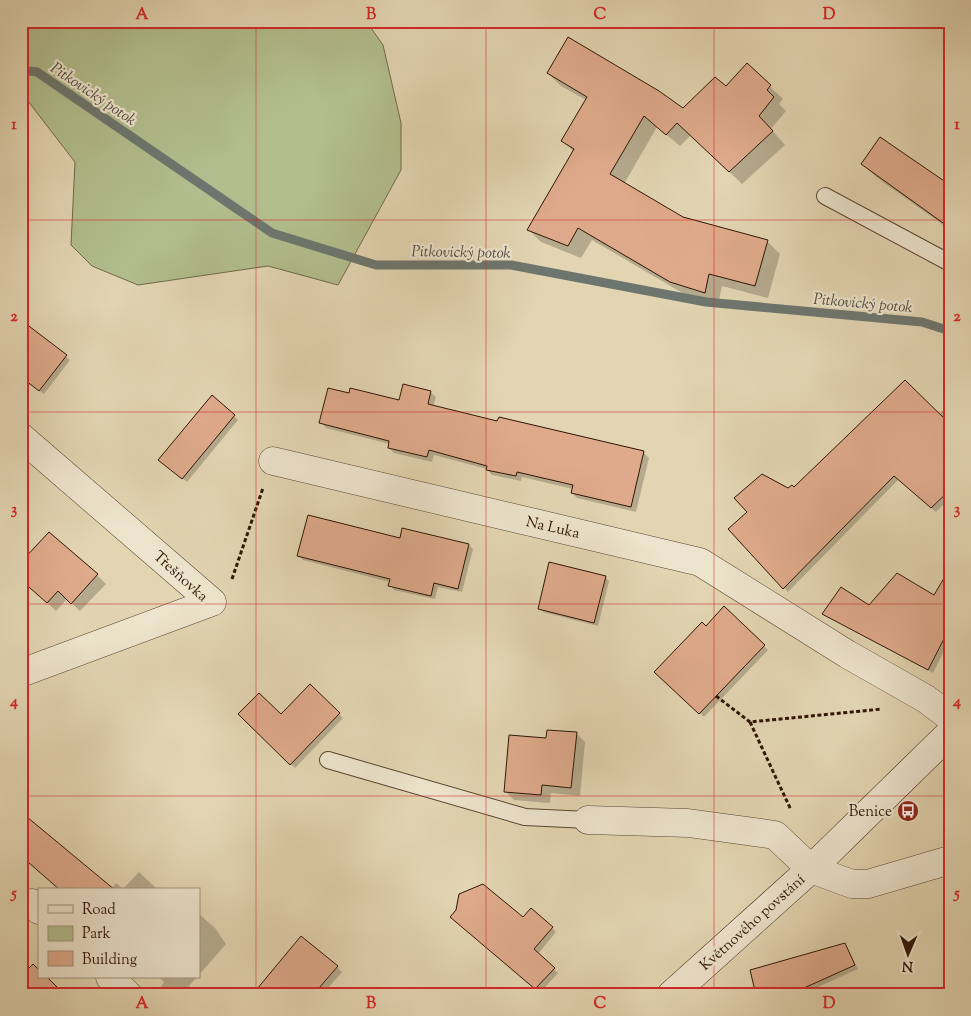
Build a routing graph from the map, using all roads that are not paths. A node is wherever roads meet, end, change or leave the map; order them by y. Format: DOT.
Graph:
graph roads {
  1 [pos="825,196"];
  2 [pos="950,263"];
  3 [pos="21,438"];
  4 [pos="273,461"];
  5 [pos="21,673"];
  6 [pos="950,717"];
  7 [pos="950,733"];
  8 [pos="328,760"];
  9 [pos="588,820"];
  10 [pos="950,860"];
  11 [pos="811,869"];
  12 [pos="111,978"];
  13 [pos="128,995"];
  14 [pos="671,995"];
  1 -- 2 [label="lane"];
  3 -- 5 [label="street, Třešňovka"];
  4 -- 6 [label="street, Na Luka"];
  7 -- 11 [label="street, Květnového povstání"];
  8 -- 9 [label="lane"];
  9 -- 11 [label="street"];
  10 -- 11 [label="street, Květnového povstání"];
  11 -- 14 [label="street, Květnového povstání"];
  12 -- 13 [label="street"];
}
